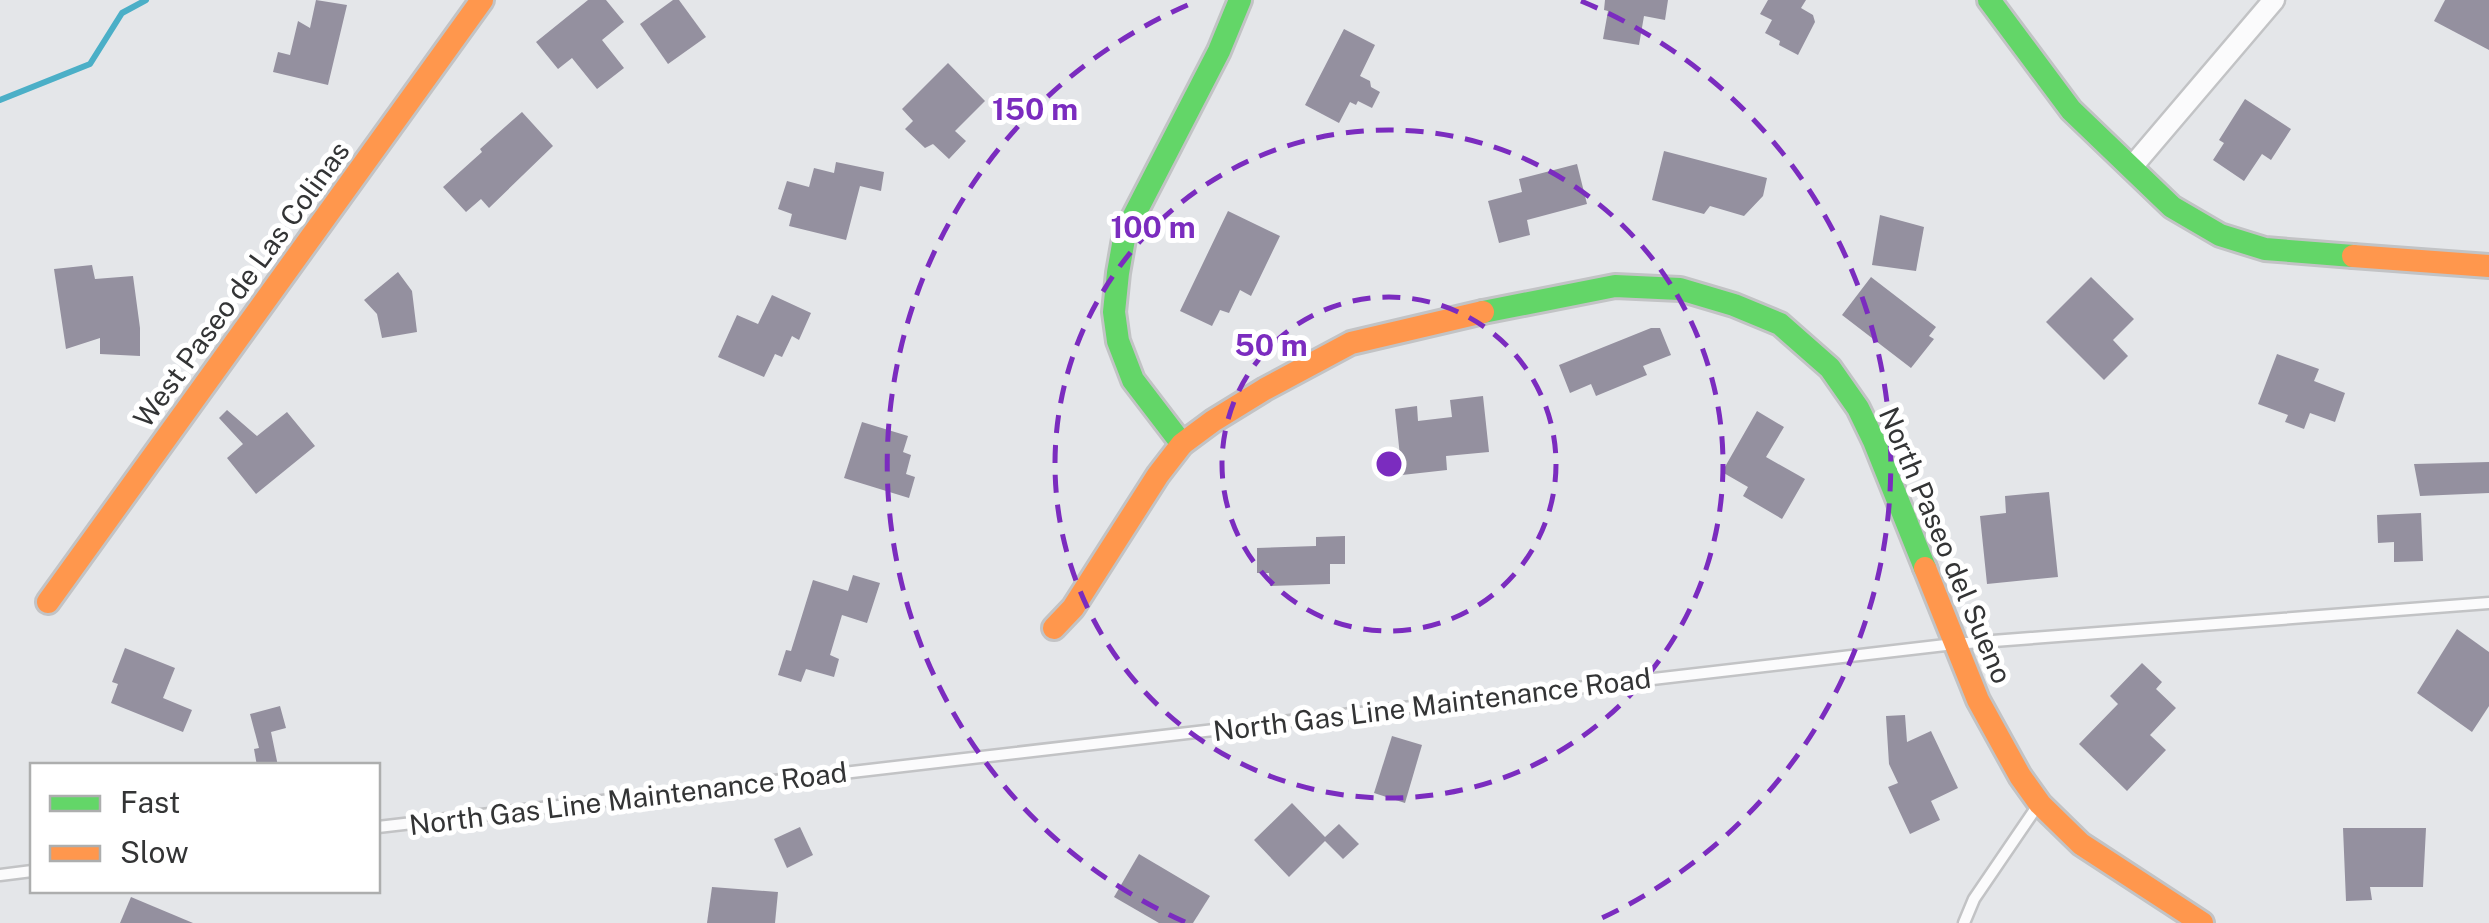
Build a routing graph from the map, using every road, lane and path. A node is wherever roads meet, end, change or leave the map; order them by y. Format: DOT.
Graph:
graph roads {
  1 [pos="482,0"];
  2 [pos="1240,0"];
  3 [pos="1990,0"];
  4 [pos="2274,0"];
  5 [pos="2131,168"];
  6 [pos="2489,266"];
  7 [pos="1182,444"];
  8 [pos="48,602"];
  9 [pos="2489,603"];
  10 [pos="1054,628"];
  11 [pos="1954,644"];
  12 [pos="2040,804"];
  13 [pos="380,827"];
  14 [pos="30,871"];
  15 [pos="0,875"];
  16 [pos="1962,923"];
  17 [pos="2202,923"];
  1 -- 8 [label="street, West Paseo de Las Colinas"];
  2 -- 7 [label="street"];
  3 -- 5 [label="street"];
  4 -- 5 [label="street"];
  5 -- 6 [label="street"];
  7 -- 10 [label="street, North Paseo del Sueno"];
  7 -- 11 [label="street, North Paseo del Sueno"];
  9 -- 11 [label="lane, North Gas Line Maintenance Road"];
  11 -- 12 [label="street, North Paseo del Sueno"];
  11 -- 13 [label="lane, North Gas Line Maintenance Road"];
  12 -- 16 [label="lane"];
  12 -- 17 [label="street, North Paseo del Sueno"];
  14 -- 15 [label="lane"];
}
